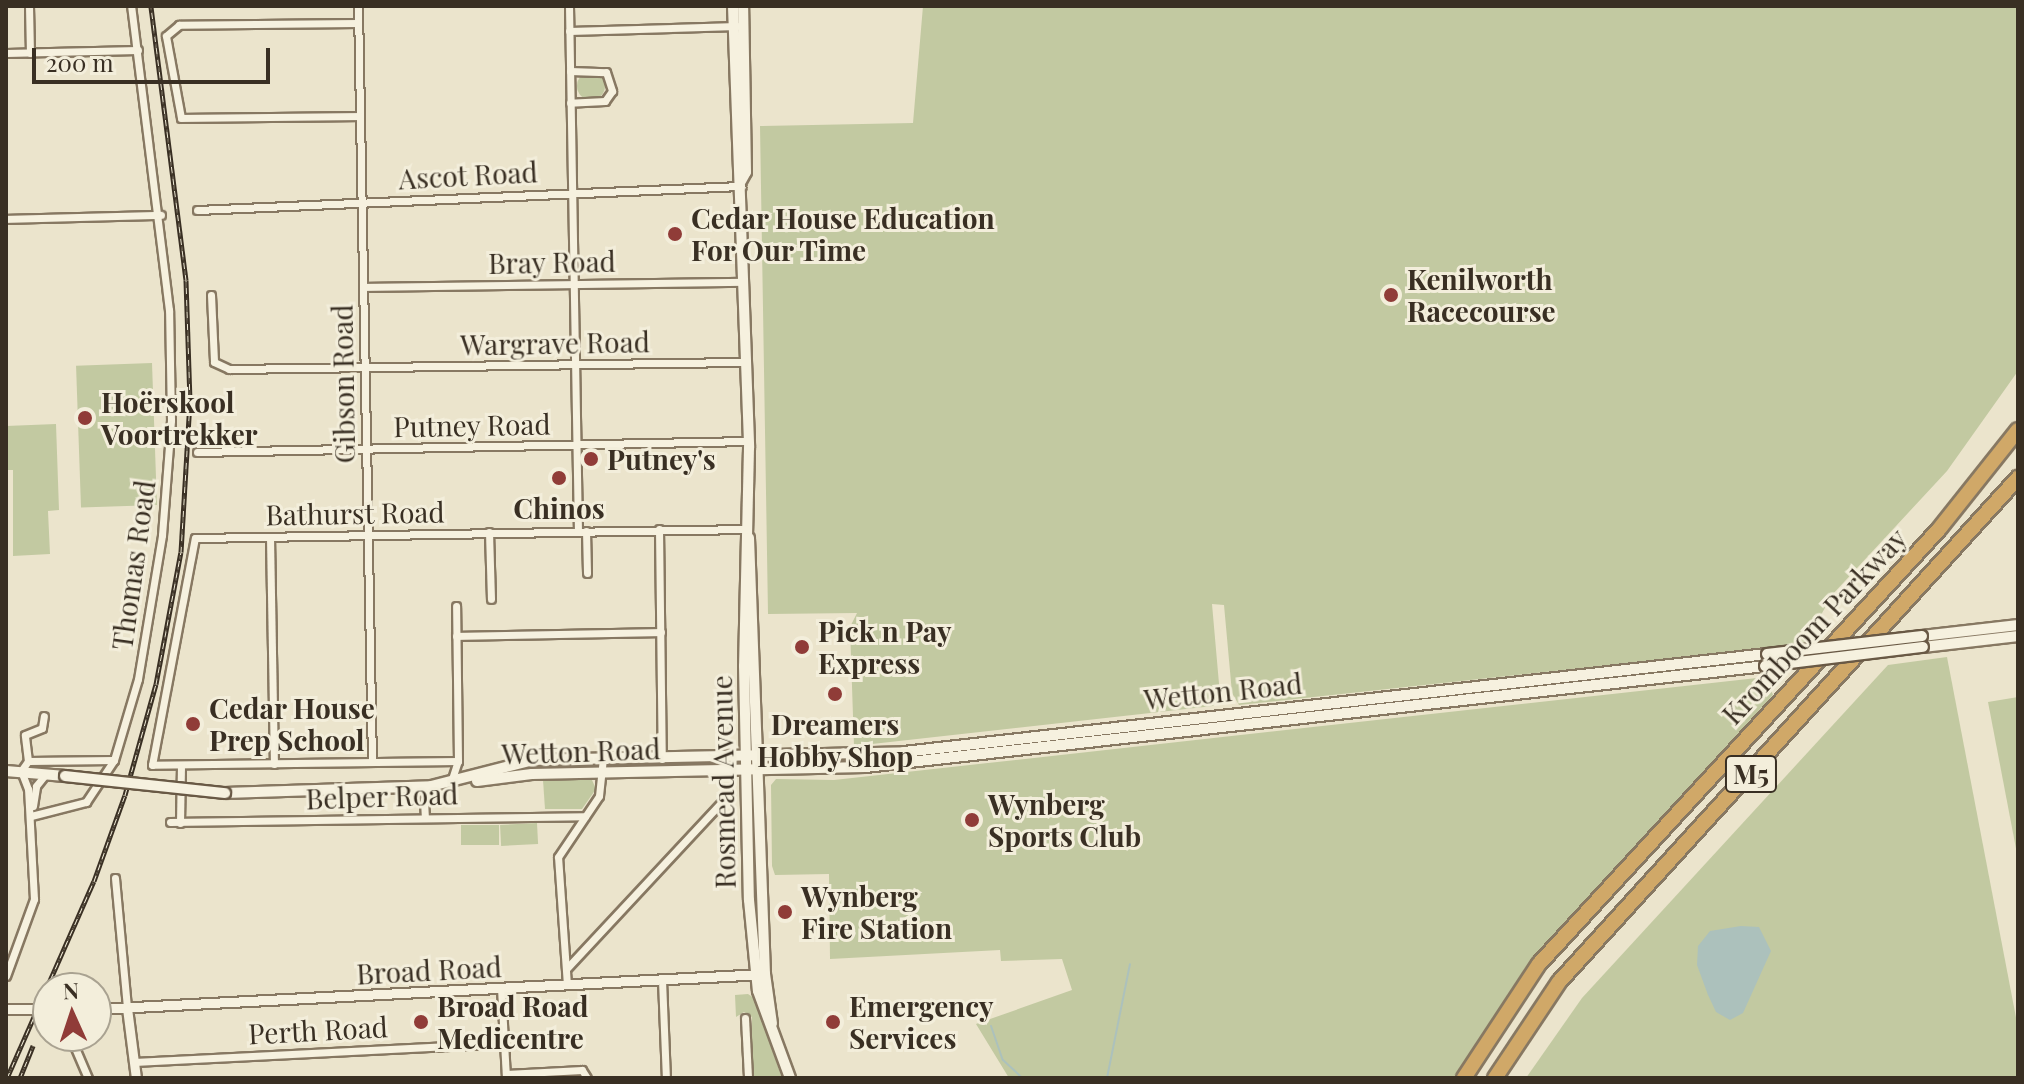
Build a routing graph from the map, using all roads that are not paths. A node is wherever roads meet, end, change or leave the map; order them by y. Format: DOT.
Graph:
graph roads {
  1 [pos="29,6"];
  2 [pos="131,6"];
  3 [pos="358,6"];
  4 [pos="569,6"];
  5 [pos="733,6"];
  6 [pos="743,6"];
  7 [pos="358,23"];
  8 [pos="738,26"];
  9 [pos="569,31"];
  10 [pos="138,50"];
  11 [pos="6,53"];
  12 [pos="30,53"];
  13 [pos="570,71"];
  14 [pos="570,103"];
  15 [pos="360,116"];
  16 [pos="741,183"];
  17 [pos="571,193"];
  18 [pos="361,202"];
  19 [pos="197,210"];
  20 [pos="161,215"];
  21 [pos="6,219"];
  22 [pos="743,282"];
  23 [pos="573,284"];
  24 [pos="363,287"];
  25 [pos="211,295"];
  26 [pos="745,362"];
  27 [pos="575,365"];
  28 [pos="364,367"];
  29 [pos="2018,430"];
  30 [pos="748,441"];
  31 [pos="576,445"];
  32 [pos="366,449"];
  33 [pos="197,452"];
  34 [pos="2018,478"];
  35 [pos="659,529"];
  36 [pos="582,531"];
  37 [pos="489,532"];
  38 [pos="747,532"];
  39 [pos="368,535"];
  40 [pos="270,537"];
  41 [pos="587,573"];
  42 [pos="491,599"];
  43 [pos="456,606"];
  44 [pos="2018,625"];
  45 [pos="661,632"];
  46 [pos="456,636"];
  47 [pos="2018,636"];
  48 [pos="1922,642"];
  49 [pos="1766,660"];
  50 [pos="44,716"];
  51 [pos="751,757"];
  52 [pos="603,758"];
  53 [pos="662,759"];
  54 [pos="114,760"];
  55 [pos="372,761"];
  56 [pos="458,761"];
  57 [pos="274,764"];
  58 [pos="24,766"];
  59 [pos="181,766"];
  60 [pos="751,770"];
  61 [pos="6,771"];
  62 [pos="603,772"];
  63 [pos="46,774"];
  64 [pos="467,778"];
  65 [pos="451,782"];
  66 [pos="435,785"];
  67 [pos="730,793"];
  68 [pos="34,798"];
  69 [pos="424,800"];
  70 [pos="58,812"];
  71 [pos="31,816"];
  72 [pos="585,816"];
  73 [pos="425,817"];
  74 [pos="170,822"];
  75 [pos="180,823"];
  76 [pos="115,878"];
  77 [pos="567,968"];
  78 [pos="759,974"];
  79 [pos="6,976"];
  80 [pos="662,980"];
  81 [pos="567,985"];
  82 [pos="501,988"];
  83 [pos="112,1008"];
  84 [pos="127,1008"];
  85 [pos="6,1009"];
  86 [pos="32,1009"];
  87 [pos="745,1018"];
  88 [pos="504,1043"];
  89 [pos="77,1052"];
  90 [pos="134,1062"];
  91 [pos="506,1076"];
  92 [pos="88,1078"];
  93 [pos="136,1078"];
  94 [pos="587,1078"];
  95 [pos="666,1078"];
  96 [pos="748,1078"];
  97 [pos="790,1078"];
  98 [pos="1464,1078"];
  99 [pos="1495,1078"];
  1 -- 12 [label="street"];
  2 -- 10 [label="street, Thomas Road"];
  3 -- 7 [label="street, Gibson Road"];
  4 -- 9 [label="street"];
  5 -- 8 [label="main road, Rosmead Avenue"];
  6 -- 8 [label="main road, Rosmead Avenue"];
  7 -- 15 [label="street, Gibson Road"];
  7 -- 15 [label="street"];
  8 -- 9 [label="street"];
  8 -- 16 [label="main road, Rosmead Avenue"];
  9 -- 13 [label="street"];
  10 -- 12 [label="street"];
  10 -- 20 [label="street, Thomas Road"];
  11 -- 12 [label="street"];
  13 -- 14 [label="street"];
  13 -- 14 [label="street"];
  14 -- 17 [label="street"];
  15 -- 18 [label="street, Gibson Road"];
  16 -- 17 [label="street, Ascot Road"];
  16 -- 22 [label="main road, Rosmead Avenue"];
  17 -- 18 [label="street, Ascot Road"];
  17 -- 23 [label="street"];
  18 -- 19 [label="street, Ascot Road"];
  18 -- 24 [label="street, Gibson Road"];
  20 -- 21 [label="street"];
  20 -- 54 [label="street, Thomas Road"];
  22 -- 23 [label="street, Bray Road"];
  22 -- 26 [label="main road, Rosmead Avenue"];
  23 -- 24 [label="street, Bray Road"];
  23 -- 27 [label="street"];
  24 -- 28 [label="street, Gibson Road"];
  25 -- 28 [label="street, Wargrave Road"];
  26 -- 27 [label="street, Wargrave Road"];
  26 -- 30 [label="main road, Rosmead Avenue"];
  27 -- 28 [label="street, Wargrave Road"];
  27 -- 31 [label="street"];
  28 -- 32 [label="street, Gibson Road"];
  29 -- 98 [label="highway, Kromboom Parkway / M5"];
  30 -- 31 [label="street, Putney Road"];
  30 -- 38 [label="main road, Rosmead Avenue"];
  31 -- 32 [label="street, Putney Road"];
  31 -- 36 [label="street"];
  32 -- 33 [label="street, Putney Road"];
  32 -- 39 [label="street, Gibson Road"];
  34 -- 99 [label="highway, Kromboom Parkway / M5"];
  35 -- 36 [label="street, Bathurst Road"];
  35 -- 38 [label="street, Bathurst Road"];
  35 -- 45 [label="street"];
  36 -- 37 [label="street, Bathurst Road"];
  36 -- 41 [label="street"];
  37 -- 39 [label="street, Bathurst Road"];
  37 -- 42 [label="street"];
  38 -- 51 [label="main road, Rosmead Avenue"];
  39 -- 40 [label="street, Bathurst Road"];
  39 -- 55 [label="street, Gibson Road"];
  40 -- 57 [label="street"];
  40 -- 59 [label="street, Bathurst Road"];
  43 -- 46 [label="street"];
  44 -- 48 [label="main road, Wetton Road"];
  45 -- 46 [label="street"];
  45 -- 53 [label="street"];
  46 -- 56 [label="street"];
  47 -- 48 [label="main road, Wetton Road"];
  48 -- 49 [label="main road, Wetton Road, bridge"];
  49 -- 51 [label="main road, Wetton Road"];
  49 -- 60 [label="main road, Wetton Road"];
  50 -- 58 [label="street"];
  51 -- 53 [label="main road, Wetton Road"];
  51 -- 60 [label="main road, Rosmead Avenue"];
  52 -- 53 [label="main road, Wetton Road"];
  52 -- 62 [label="street"];
  52 -- 64 [label="main road, Wetton Road"];
  54 -- 58 [label="street, Wetton Road"];
  54 -- 70 [label="street, Thomas Road"];
  55 -- 56 [label="street"];
  55 -- 57 [label="street"];
  56 -- 64 [label="street"];
  56 -- 65 [label="street"];
  57 -- 59 [label="street"];
  58 -- 61 [label="main road, Wetton Road"];
  58 -- 63 [label="main road, Wetton Road"];
  58 -- 71 [label="street"];
  59 -- 75 [label="street"];
  60 -- 62 [label="main road, Wetton Road"];
  60 -- 78 [label="main road, Rosmead Avenue"];
  62 -- 66 [label="main road, Wetton Road"];
  62 -- 72 [label="street"];
  63 -- 66 [label="main road, Wetton Road, bridge"];
  63 -- 68 [label="street"];
  64 -- 65 [label="main road, Wetton Road"];
  65 -- 66 [label="main road, Wetton Road"];
  67 -- 77 [label="street"];
  68 -- 70 [label="street"];
  68 -- 71 [label="street"];
  69 -- 73 [label="street"];
  70 -- 71 [label="street, Thomas Road"];
  71 -- 79 [label="street"];
  72 -- 73 [label="street, Belper Road"];
  72 -- 77 [label="street"];
  73 -- 75 [label="street, Belper Road"];
  74 -- 75 [label="street, Belper Road"];
  76 -- 84 [label="street"];
  77 -- 81 [label="street"];
  78 -- 80 [label="street, Broad Road"];
  78 -- 97 [label="main road, Rosmead Avenue"];
  80 -- 81 [label="street, Broad Road"];
  80 -- 95 [label="street"];
  81 -- 82 [label="street, Broad Road"];
  82 -- 84 [label="street, Broad Road"];
  82 -- 88 [label="street"];
  83 -- 84 [label="street, Broad Road"];
  84 -- 90 [label="street"];
  85 -- 86 [label="street"];
  87 -- 96 [label="street"];
  88 -- 90 [label="street, Perth Road"];
  88 -- 91 [label="street"];
  89 -- 92 [label="street"];
  90 -- 93 [label="street"];
  91 -- 94 [label="street"];
}
